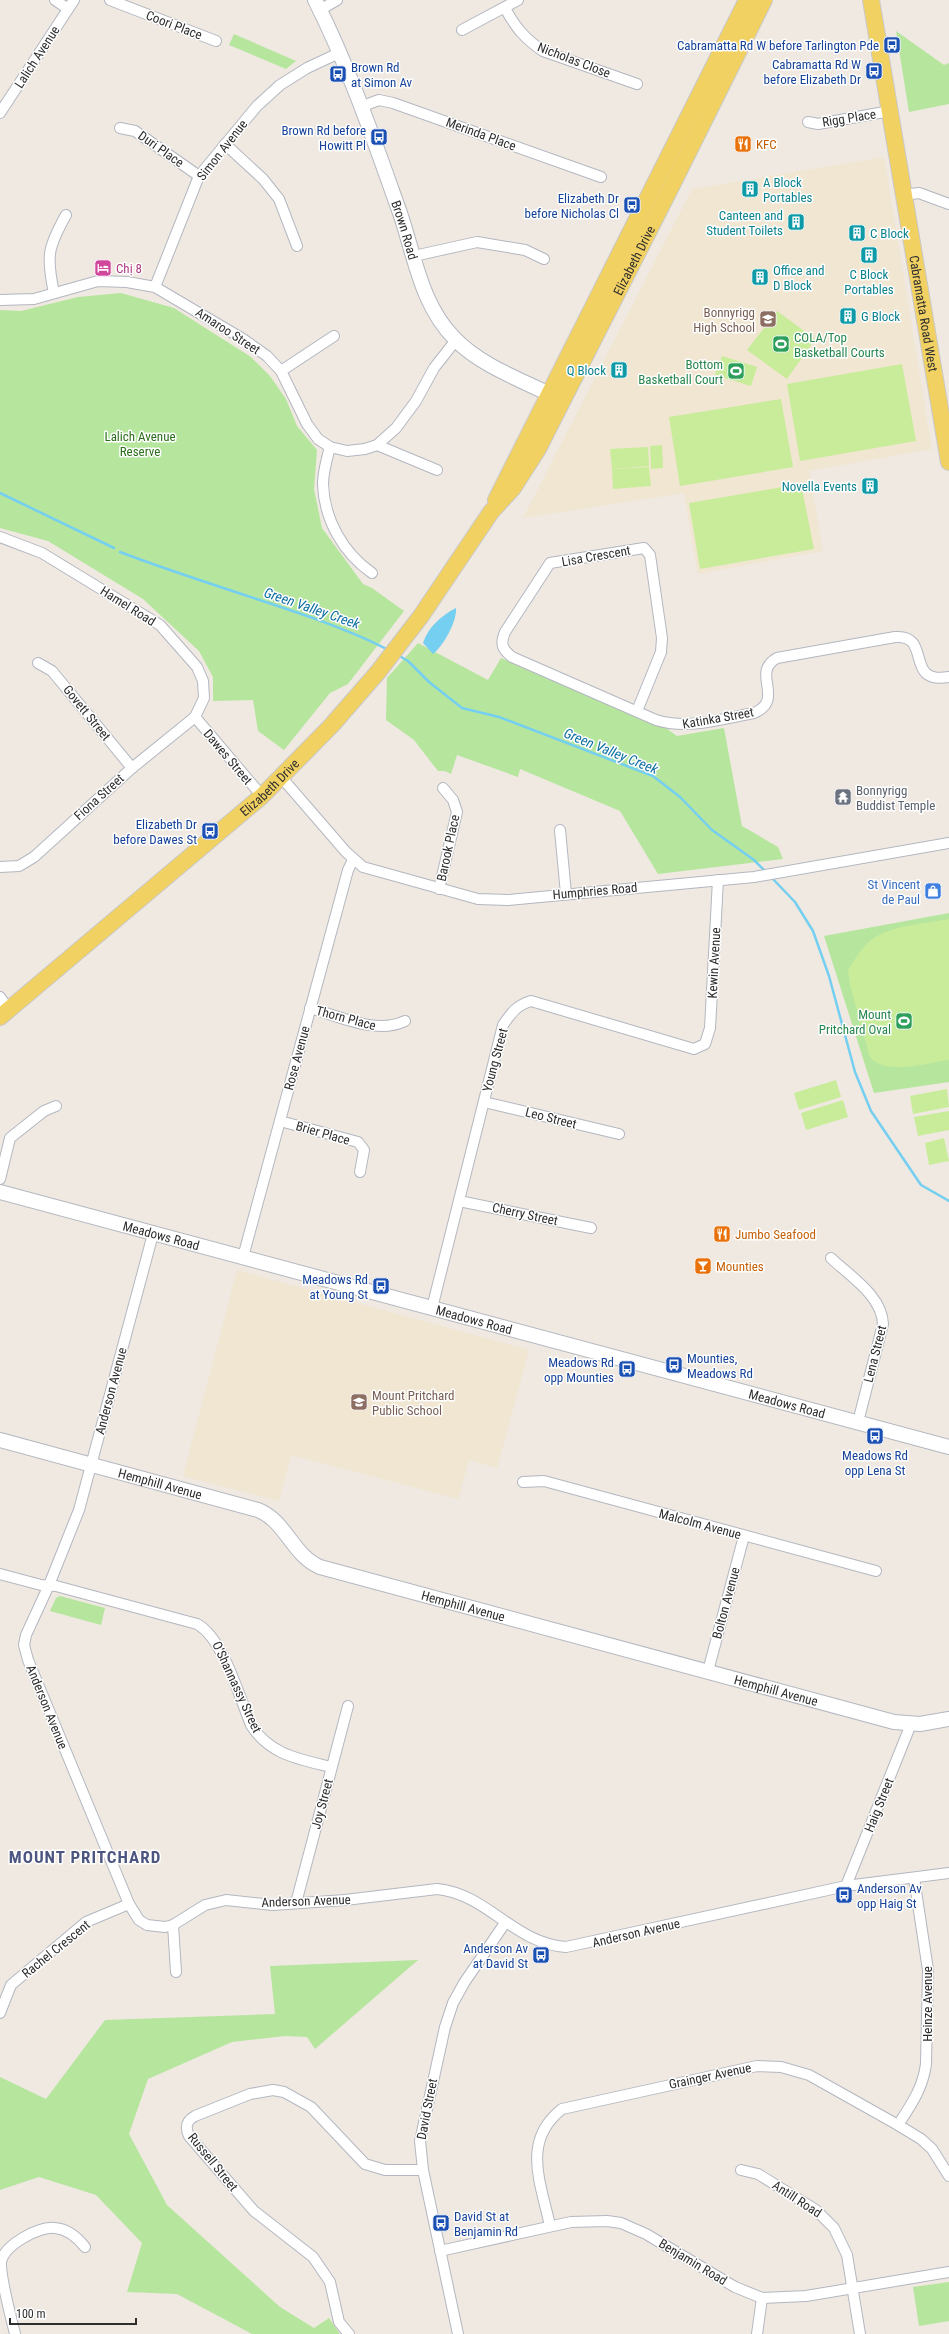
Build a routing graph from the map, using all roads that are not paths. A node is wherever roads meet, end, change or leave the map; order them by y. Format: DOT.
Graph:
graph roads {
  1 [pos="55,0"];
  2 [pos="74,0"];
  3 [pos="110,0"];
  4 [pos="337,0"];
  5 [pos="518,0"];
  6 [pos="748,0"];
  7 [pos="764,0"];
  8 [pos="871,0"];
  9 [pos="318,5"];
  10 [pos="505,8"];
  11 [pos="68,9"];
  12 [pos="462,30"];
  13 [pos="216,41"];
  14 [pos="339,53"];
  15 [pos="637,84"];
  16 [pos="360,107"];
  17 [pos="890,112"];
  18 [pos="0,113"];
  19 [pos="808,122"];
  20 [pos="120,128"];
  21 [pos="225,144"];
  22 [pos="199,176"];
  23 [pos="601,178"];
  24 [pos="904,195"];
  25 [pos="949,204"];
  26 [pos="66,215"];
  27 [pos="297,246"];
  28 [pos="414,256"];
  29 [pos="544,259"];
  30 [pos="155,287"];
  31 [pos="54,293"];
  32 [pos="0,300"];
  33 [pos="334,336"];
  34 [pos="456,340"];
  35 [pos="281,371"];
  36 [pos="556,398"];
  37 [pos="377,445"];
  38 [pos="330,447"];
  39 [pos="949,462"];
  40 [pos="437,470"];
  41 [pos="0,537"];
  42 [pos="372,573"];
  43 [pos="504,650"];
  44 [pos="38,663"];
  45 [pos="949,677"];
  46 [pos="637,711"];
  47 [pos="195,717"];
  48 [pos="132,768"];
  49 [pos="282,778"];
  50 [pos="443,788"];
  51 [pos="262,796"];
  52 [pos="560,830"];
  53 [pos="949,843"];
  54 [pos="353,860"];
  55 [pos="0,867"];
  56 [pos="718,880"];
  57 [pos="439,889"];
  58 [pos="566,894"];
  59 [pos="3,1008"];
  60 [pos="310,1008"];
  61 [pos="405,1022"];
  62 [pos="705,1044"];
  63 [pos="484,1102"];
  64 [pos="56,1106"];
  65 [pos="280,1121"];
  66 [pos="619,1134"];
  67 [pos="4,1145"];
  68 [pos="360,1172"];
  69 [pos="0,1179"];
  70 [pos="0,1192"];
  71 [pos="459,1201"];
  72 [pos="591,1228"];
  73 [pos="153,1234"];
  74 [pos="243,1257"];
  75 [pos="831,1258"];
  76 [pos="432,1308"];
  77 [pos="858,1422"];
  78 [pos="0,1440"];
  79 [pos="949,1447"];
  80 [pos="91,1465"];
  81 [pos="523,1482"];
  82 [pos="744,1536"];
  83 [pos="876,1571"];
  84 [pos="0,1574"];
  85 [pos="49,1585"];
  86 [pos="708,1671"];
  87 [pos="348,1706"];
  88 [pos="949,1719"];
  89 [pos="911,1724"];
  90 [pos="331,1767"];
  91 [pos="949,1873"];
  92 [pos="914,1878"];
  93 [pos="846,1886"];
  94 [pos="129,1904"];
  95 [pos="296,1904"];
  96 [pos="505,1923"];
  97 [pos="173,1925"];
  98 [pos="176,1972"];
  99 [pos="0,2013"];
  100 [pos="898,2125"];
  101 [pos="423,2170"];
  102 [pos="741,2170"];
  103 [pos="949,2176"];
  104 [pos="550,2226"];
  105 [pos="85,2247"];
  106 [pos="440,2251"];
  107 [pos="949,2272"];
  108 [pos="853,2289"];
  109 [pos="762,2298"];
  110 [pos="15,2334"];
  111 [pos="349,2334"];
  112 [pos="458,2334"];
  113 [pos="757,2334"];
  114 [pos="860,2334"];
  1 -- 11 [label="street"];
  2 -- 11 [label="street, Lalich Avenue"];
  3 -- 13 [label="street, Coori Place"];
  4 -- 9 [label="street"];
  5 -- 10 [label="street"];
  6 -- 36 [label="main road, Elizabeth Drive"];
  7 -- 36 [label="main road, Elizabeth Drive"];
  8 -- 17 [label="main road, Cabramatta Road West"];
  9 -- 14 [label="street, Brown Road"];
  10 -- 12 [label="street"];
  10 -- 15 [label="street, Nicholas Close"];
  11 -- 18 [label="street, Lalich Avenue"];
  14 -- 16 [label="street, Brown Road"];
  14 -- 21 [label="street, Simon Avenue"];
  16 -- 23 [label="street, Merinda Place"];
  16 -- 28 [label="street, Brown Road"];
  17 -- 19 [label="street, Rigg Place"];
  17 -- 24 [label="main road, Cabramatta Road West"];
  20 -- 22 [label="street, Duri Place"];
  21 -- 22 [label="street, Simon Avenue"];
  21 -- 27 [label="street"];
  22 -- 30 [label="street, Simon Avenue"];
  24 -- 25 [label="street"];
  24 -- 39 [label="main road, Cabramatta Road West"];
  26 -- 31 [label="street"];
  28 -- 29 [label="street"];
  28 -- 34 [label="street, Brown Road"];
  30 -- 31 [label="street, Amaroo Street"];
  30 -- 35 [label="street, Amaroo Street"];
  31 -- 32 [label="street, Amaroo Street"];
  33 -- 35 [label="street"];
  34 -- 36 [label="street, Brown Road"];
  34 -- 37 [label="street, Amaroo Street"];
  35 -- 38 [label="street, Amaroo Street"];
  36 -- 49 [label="main road, Elizabeth Drive"];
  37 -- 38 [label="street, Amaroo Street"];
  37 -- 40 [label="street"];
  38 -- 42 [label="street"];
  41 -- 47 [label="street, Hamel Road"];
  43 -- 46 [label="street, Katinka Street"];
  43 -- 46 [label="street, Lisa Crescent"];
  44 -- 48 [label="street, Govett Street"];
  45 -- 46 [label="street, Katinka Street"];
  47 -- 48 [label="street, Fiona Street"];
  47 -- 51 [label="street, Dawes Street"];
  48 -- 55 [label="street, Fiona Street"];
  49 -- 51 [label="main road, Elizabeth Drive"];
  49 -- 54 [label="street, Humphries Road"];
  50 -- 57 [label="street, Barook Place"];
  51 -- 59 [label="main road, Elizabeth Drive"];
  52 -- 58 [label="street"];
  53 -- 56 [label="street, Humphries Road"];
  54 -- 57 [label="street, Humphries Road"];
  54 -- 60 [label="street, Rose Avenue"];
  56 -- 58 [label="street, Humphries Road"];
  56 -- 62 [label="street, Kewin Avenue"];
  57 -- 58 [label="street, Humphries Road"];
  60 -- 61 [label="street, Thorn Place"];
  60 -- 65 [label="street, Rose Avenue"];
  62 -- 63 [label="street, Young Street"];
  63 -- 66 [label="street, Leo Street"];
  63 -- 71 [label="street, Young Street"];
  64 -- 67 [label="street"];
  65 -- 68 [label="street, Brier Place"];
  65 -- 74 [label="street, Rose Avenue"];
  67 -- 69 [label="street"];
  70 -- 73 [label="street, Meadows Road"];
  71 -- 72 [label="street, Cherry Street"];
  71 -- 76 [label="street, Young Street"];
  73 -- 74 [label="street, Meadows Road"];
  73 -- 80 [label="street, Anderson Avenue"];
  74 -- 76 [label="street, Meadows Road"];
  75 -- 77 [label="street, Lena Street"];
  76 -- 77 [label="street, Meadows Road"];
  77 -- 79 [label="street, Meadows Road"];
  78 -- 80 [label="street, Hemphill Avenue"];
  80 -- 85 [label="street, Anderson Avenue"];
  80 -- 86 [label="street, Hemphill Avenue"];
  81 -- 82 [label="street, Malcolm Avenue"];
  82 -- 83 [label="street, Malcolm Avenue"];
  82 -- 86 [label="street, Bolton Avenue"];
  84 -- 85 [label="street, O'Shannassy Street"];
  85 -- 90 [label="street, O'Shannassy Street"];
  85 -- 94 [label="street, Anderson Avenue"];
  86 -- 89 [label="street, Hemphill Avenue"];
  87 -- 90 [label="street, Joy Street"];
  88 -- 89 [label="street, Hemphill Avenue"];
  89 -- 93 [label="street, Haig Street"];
  90 -- 95 [label="street, Joy Street"];
  91 -- 92 [label="street, Anderson Avenue"];
  92 -- 93 [label="street, Anderson Avenue"];
  92 -- 100 [label="street, Heinze Avenue"];
  93 -- 96 [label="street, Anderson Avenue"];
  94 -- 97 [label="street, Anderson Avenue"];
  94 -- 99 [label="street, Rachel Crescent"];
  95 -- 96 [label="street, Anderson Avenue"];
  95 -- 97 [label="street, Anderson Avenue"];
  96 -- 101 [label="street, David Street"];
  97 -- 98 [label="street"];
  100 -- 103 [label="street, Grainger Avenue"];
  100 -- 104 [label="street, Grainger Avenue"];
  101 -- 106 [label="street, David Street"];
  101 -- 111 [label="street, Russell Street"];
  102 -- 108 [label="street, Antill Road"];
  104 -- 106 [label="street, Benjamin Road"];
  104 -- 109 [label="street, Benjamin Road"];
  105 -- 110 [label="street"];
  106 -- 112 [label="street, David Street"];
  107 -- 108 [label="street, Benjamin Road"];
  108 -- 109 [label="street, Benjamin Road"];
  108 -- 114 [label="street, Antill Road"];
  109 -- 113 [label="street"];
}
